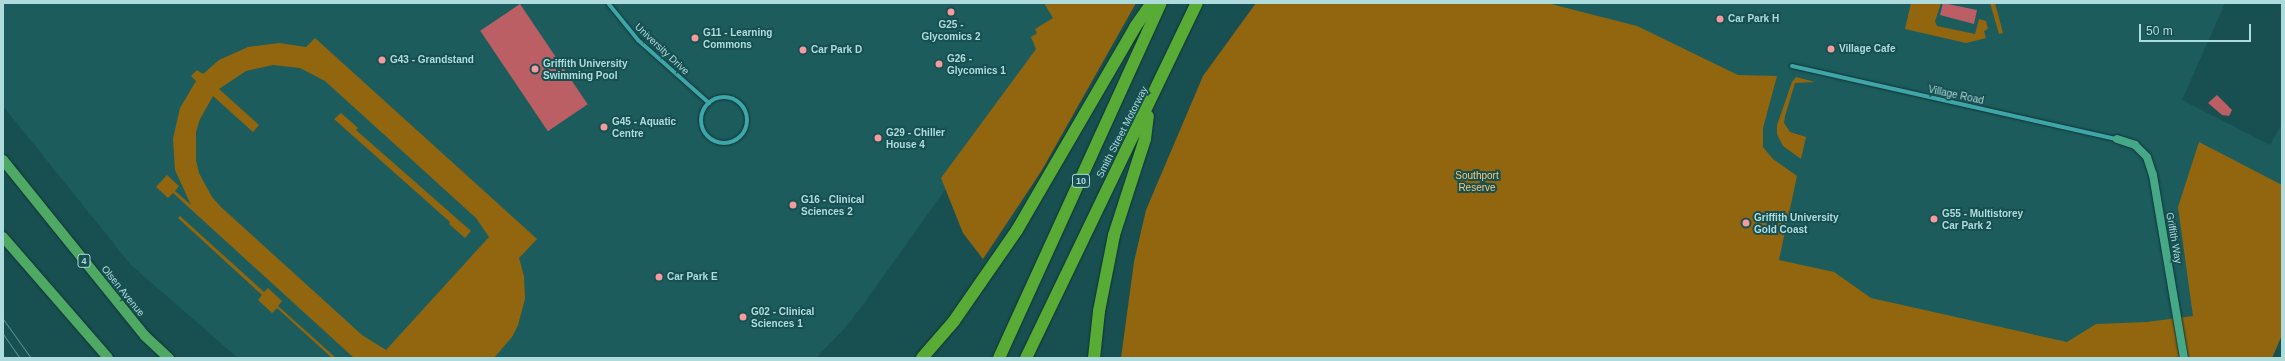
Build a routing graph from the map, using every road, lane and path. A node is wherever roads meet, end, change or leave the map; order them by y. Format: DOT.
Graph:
graph roads {
  1 [pos="608,3"];
  2 [pos="1152,3"];
  3 [pos="1161,3"];
  4 [pos="1197,3"];
  5 [pos="1792,66"];
  6 [pos="709,103"];
  7 [pos="1149,107"];
  8 [pos="2117,139"];
  9 [pos="3,160"];
  10 [pos="3,237"];
  11 [pos="108,358"];
  12 [pos="169,358"];
  13 [pos="922,358"];
  14 [pos="999,358"];
  15 [pos="1026,358"];
  16 [pos="1094,358"];
  17 [pos="2184,358"];
  1 -- 6 [label="street, University Drive"];
  2 -- 13 [label="highway"];
  3 -- 14 [label="highway, Smith Street Motorway / 10"];
  4 -- 7 [label="highway, Smith Street Motorway / 10"];
  5 -- 8 [label="street, Village Road"];
  6 -- 6 [label="street"];
  7 -- 15 [label="highway, Smith Street Motorway / 10"];
  7 -- 16 [label="highway"];
  8 -- 17 [label="street, Griffith Way"];
  9 -- 12 [label="main road, Olsen Avenue / 4"];
  10 -- 11 [label="main road"];
}
